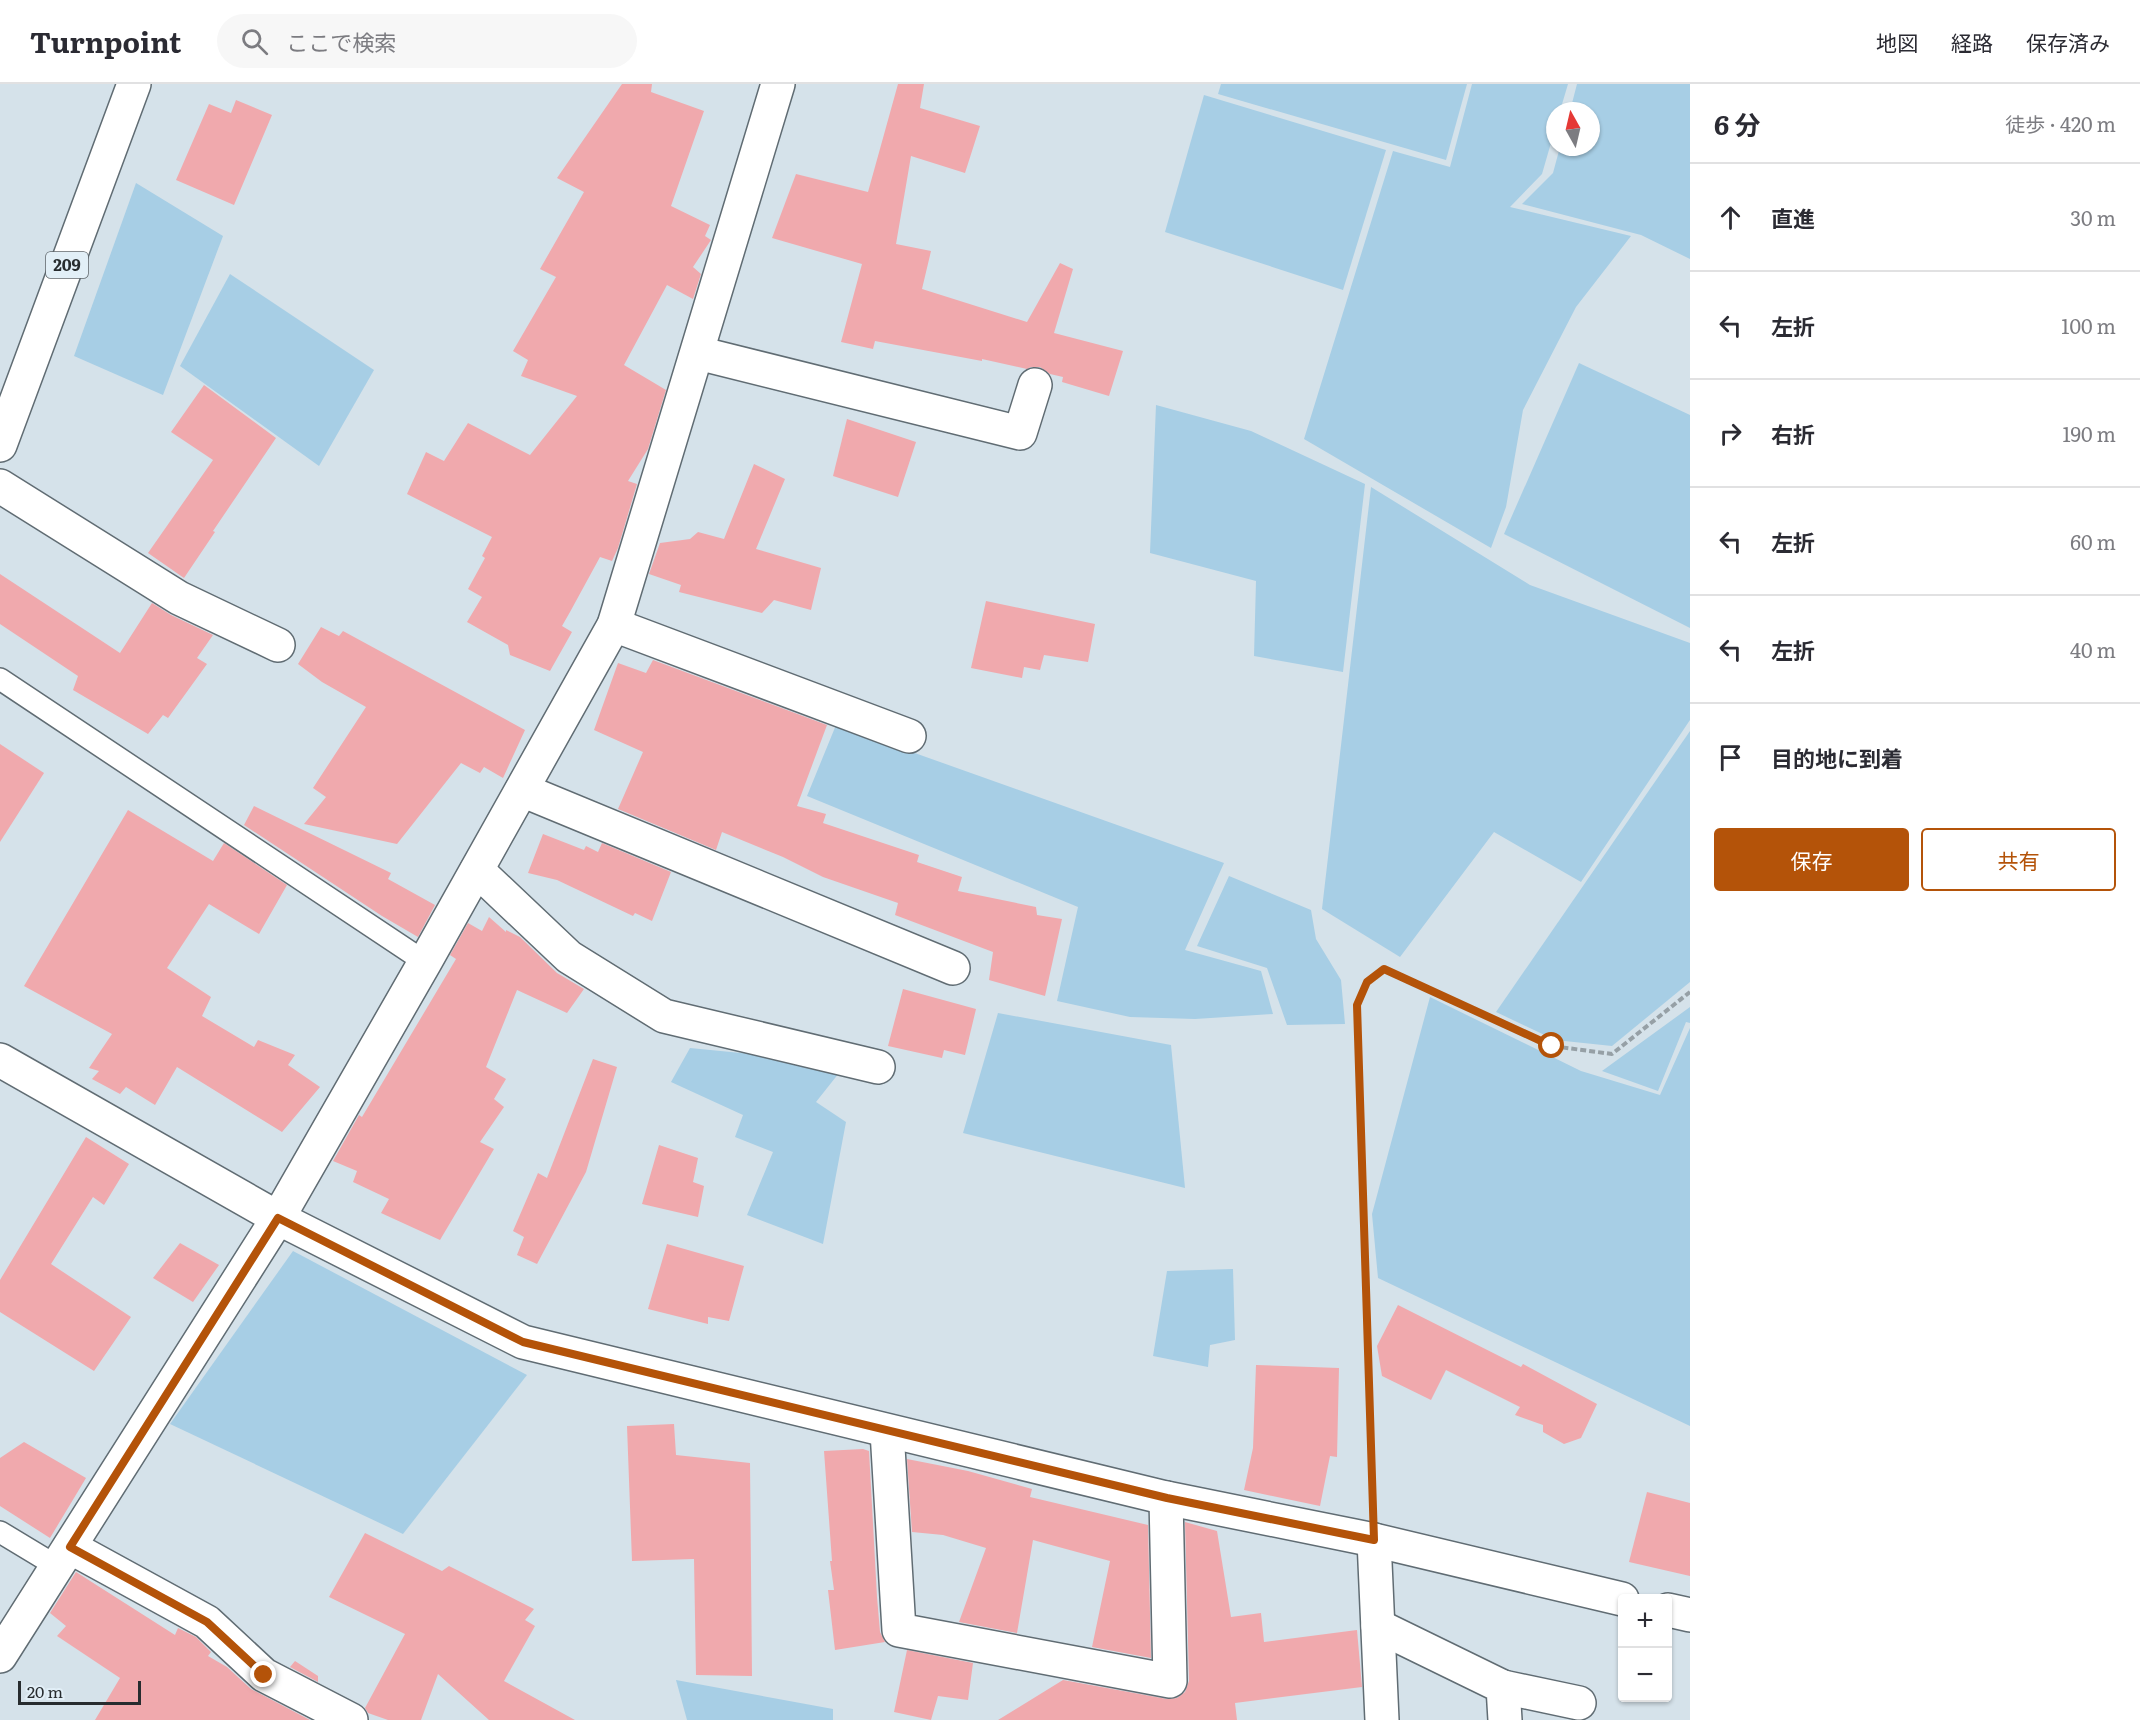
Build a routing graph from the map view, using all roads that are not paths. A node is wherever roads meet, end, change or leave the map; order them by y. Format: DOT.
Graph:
graph roads {
  1 [pos="134,84"];
  2 [pos="778,84"];
  3 [pos="698,353"];
  4 [pos="1035,385"];
  5 [pos="0,445"];
  6 [pos="0,486"];
  7 [pos="614,625"];
  8 [pos="278,645"];
  9 [pos="0,679"];
  10 [pos="909,735"];
  11 [pos="522,790"];
  12 [pos="477,870"];
  13 [pos="425,962"];
  14 [pos="953,968"];
  15 [pos="0,1060"];
  16 [pos="878,1067"];
  17 [pos="278,1218"];
  18 [pos="887,1431"];
  19 [pos="1167,1498"];
  20 [pos="0,1532"];
  21 [pos="1374,1540"];
  22 [pos="64,1557"];
  23 [pos="1618,1598"];
  24 [pos="1672,1611"];
  25 [pos="1690,1615"];
  26 [pos="1378,1626"];
  27 [pos="0,1656"];
  28 [pos="1503,1687"];
  29 [pos="1579,1703"];
  30 [pos="351,1720"];
  31 [pos="1382,1720"];
  32 [pos="1505,1720"];
  1 -- 5 [label="main road, 209"];
  2 -- 3 [label="main road"];
  3 -- 4 [label="main road"];
  3 -- 7 [label="main road"];
  6 -- 8 [label="main road"];
  7 -- 10 [label="main road"];
  7 -- 11 [label="main road"];
  9 -- 13 [label="lane"];
  11 -- 12 [label="main road"];
  11 -- 14 [label="main road"];
  12 -- 13 [label="main road"];
  12 -- 16 [label="main road"];
  13 -- 17 [label="main road"];
  15 -- 17 [label="main road"];
  17 -- 18 [label="main road"];
  17 -- 22 [label="main road"];
  18 -- 19 [label="main road"];
  18 -- 19 [label="main road"];
  19 -- 21 [label="main road"];
  20 -- 22 [label="lane"];
  21 -- 23 [label="main road"];
  21 -- 26 [label="main road"];
  22 -- 27 [label="main road"];
  22 -- 30 [label="main road"];
  24 -- 25 [label="main road"];
  26 -- 28 [label="main road"];
  26 -- 31 [label="main road"];
  28 -- 29 [label="main road"];
  28 -- 32 [label="main road"];
}
